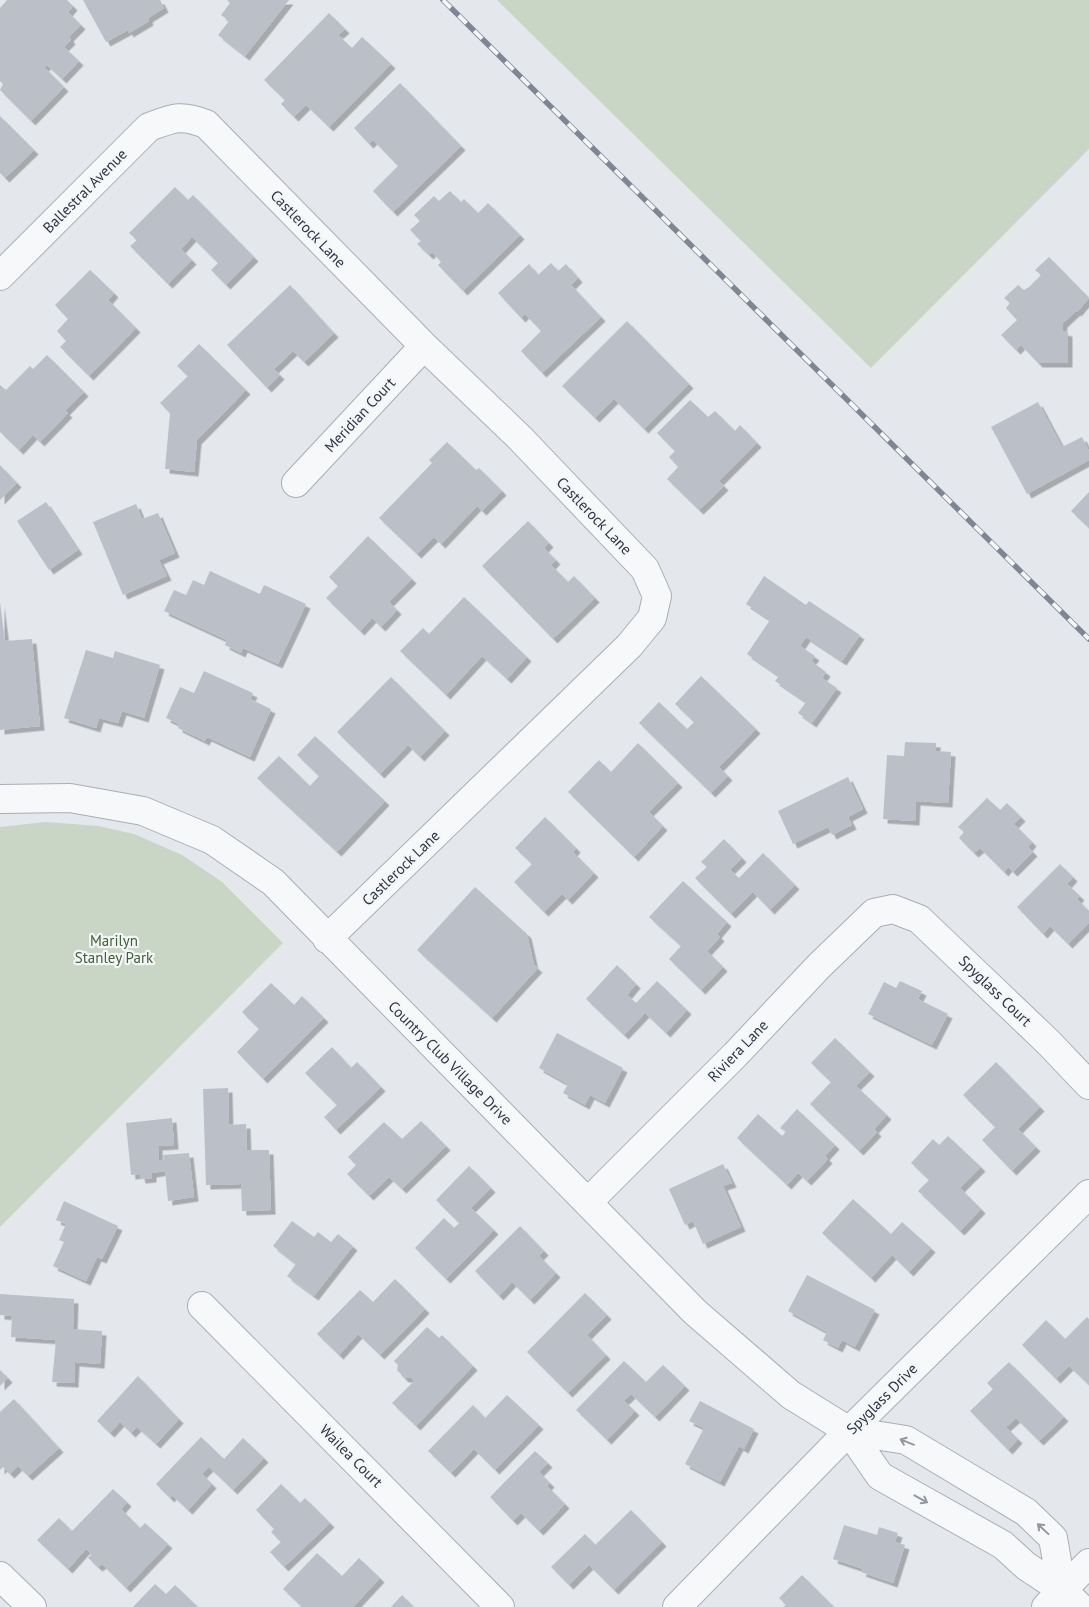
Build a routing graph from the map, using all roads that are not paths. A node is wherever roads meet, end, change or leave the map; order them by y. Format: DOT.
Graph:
graph roads {
  1 [pos="176,117"];
  2 [pos="0,276"];
  3 [pos="424,346"];
  4 [pos="296,483"];
  5 [pos="0,799"];
  6 [pos="893,909"];
  7 [pos="327,939"];
  8 [pos="1089,1086"];
  9 [pos="1089,1194"];
  10 [pos="588,1202"];
  11 [pos="202,1306"];
  12 [pos="849,1431"];
  13 [pos="1089,1563"];
  14 [pos="0,1576"];
  15 [pos="1063,1601"];
  16 [pos="32,1607"];
  17 [pos="500,1607"];
  18 [pos="677,1607"];
  1 -- 2 [label="street, Ballestral Avenue"];
  1 -- 3 [label="street, Castlerock Lane"];
  3 -- 4 [label="street, Meridian Court"];
  3 -- 7 [label="street, Castlerock Lane"];
  5 -- 7 [label="street, Country Club Village Drive"];
  6 -- 8 [label="street, Spyglass Court"];
  6 -- 10 [label="street, Riviera Lane"];
  7 -- 10 [label="street, Country Club Village Drive"];
  9 -- 12 [label="street, Spyglass Drive"];
  10 -- 12 [label="street, Country Club Village Drive"];
  11 -- 17 [label="street, Wailea Court"];
  12 -- 15 [label="street, Country Club Village Drive, one-way"];
  15 -- 12 [label="street, Country Club Village Drive, one-way"];
  12 -- 18 [label="street, Spyglass Drive"];
  13 -- 15 [label="street"];
  14 -- 16 [label="street"];
}
